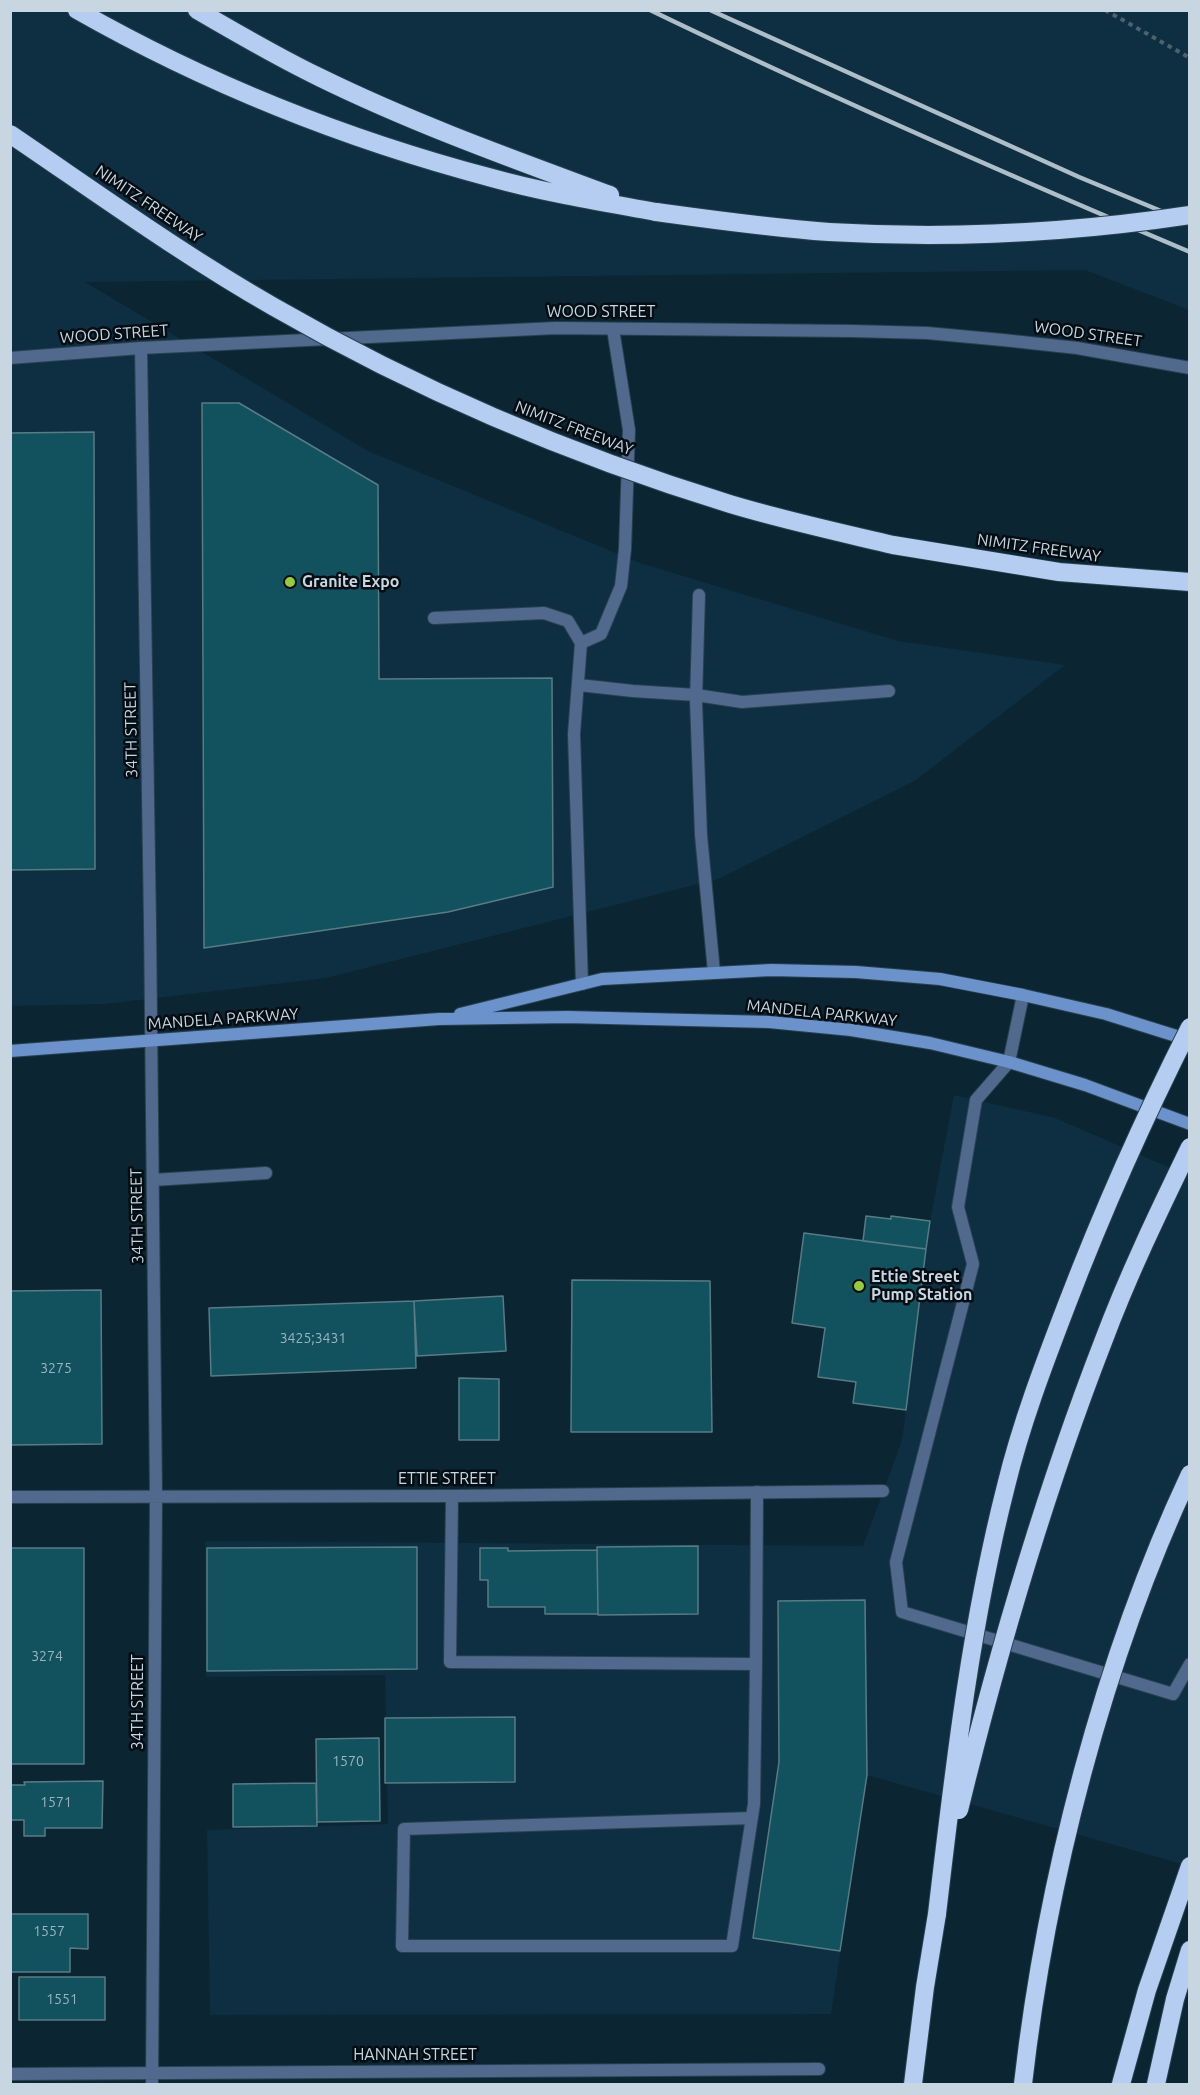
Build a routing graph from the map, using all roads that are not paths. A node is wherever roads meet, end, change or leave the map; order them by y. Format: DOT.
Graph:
graph roads {
  1 [pos="77,10"];
  2 [pos="197,10"];
  3 [pos="10,134"];
  4 [pos="656,212"];
  5 [pos="1190,215"];
  6 [pos="613,329"];
  7 [pos="141,348"];
  8 [pos="10,358"];
  9 [pos="1190,368"];
  10 [pos="1190,582"];
  11 [pos="699,595"];
  12 [pos="434,618"];
  13 [pos="581,643"];
  14 [pos="579,685"];
  15 [pos="889,691"];
  16 [pos="696,695"];
  17 [pos="714,972"];
  18 [pos="582,984"];
  19 [pos="1023,995"];
  20 [pos="439,1020"];
  21 [pos="1190,1027"];
  22 [pos="1190,1040"];
  23 [pos="151,1041"];
  24 [pos="10,1051"];
  25 [pos="1009,1062"];
  26 [pos="1190,1124"];
  27 [pos="1190,1147"];
  28 [pos="266,1173"];
  29 [pos="153,1180"];
  30 [pos="1190,1474"];
  31 [pos="883,1491"];
  32 [pos="757,1492"];
  33 [pos="452,1496"];
  34 [pos="10,1497"];
  35 [pos="156,1497"];
  36 [pos="756,1664"];
  37 [pos="1190,1664"];
  38 [pos="752,1818"];
  39 [pos="1190,1866"];
  40 [pos="937,1914"];
  41 [pos="1190,1950"];
  42 [pos="819,2069"];
  43 [pos="10,2074"];
  44 [pos="152,2079"];
  45 [pos="913,2085"];
  46 [pos="1023,2085"];
  47 [pos="1121,2085"];
  48 [pos="1156,2085"];
  1 -- 4 [label="highway"];
  2 -- 4 [label="highway"];
  3 -- 10 [label="highway, NIMITZ FREEWAY, bridge"];
  4 -- 5 [label="highway, bridge"];
  6 -- 7 [label="street, WOOD STREET"];
  6 -- 9 [label="street, WOOD STREET"];
  6 -- 13 [label="street"];
  7 -- 8 [label="street, WOOD STREET"];
  7 -- 23 [label="street, 34TH STREET"];
  11 -- 16 [label="street"];
  12 -- 13 [label="street"];
  13 -- 14 [label="street"];
  14 -- 16 [label="street"];
  14 -- 18 [label="street"];
  15 -- 16 [label="street"];
  16 -- 17 [label="street"];
  17 -- 18 [label="main road, MANDELA PARKWAY"];
  17 -- 19 [label="main road, MANDELA PARKWAY"];
  18 -- 20 [label="main road, MANDELA PARKWAY"];
  19 -- 22 [label="main road, MANDELA PARKWAY"];
  19 -- 25 [label="street"];
  20 -- 23 [label="main road, MANDELA PARKWAY"];
  20 -- 25 [label="main road, MANDELA PARKWAY"];
  21 -- 40 [label="highway, bridge"];
  23 -- 24 [label="main road, MANDELA PARKWAY"];
  23 -- 29 [label="street, 34TH STREET"];
  25 -- 26 [label="main road, MANDELA PARKWAY"];
  25 -- 37 [label="street"];
  27 -- 40 [label="highway, bridge"];
  28 -- 29 [label="street"];
  29 -- 35 [label="street, 34TH STREET"];
  30 -- 46 [label="highway, bridge"];
  31 -- 32 [label="street, ETTIE STREET"];
  32 -- 33 [label="street, ETTIE STREET"];
  32 -- 36 [label="street"];
  33 -- 35 [label="street, ETTIE STREET"];
  33 -- 36 [label="street"];
  34 -- 35 [label="street, ETTIE STREET"];
  35 -- 44 [label="street, 34TH STREET"];
  36 -- 38 [label="street"];
  38 -- 38 [label="street"];
  39 -- 47 [label="highway"];
  40 -- 45 [label="highway"];
  41 -- 48 [label="highway"];
  42 -- 44 [label="street, HANNAH STREET"];
  43 -- 44 [label="street, HANNAH STREET"];
}
